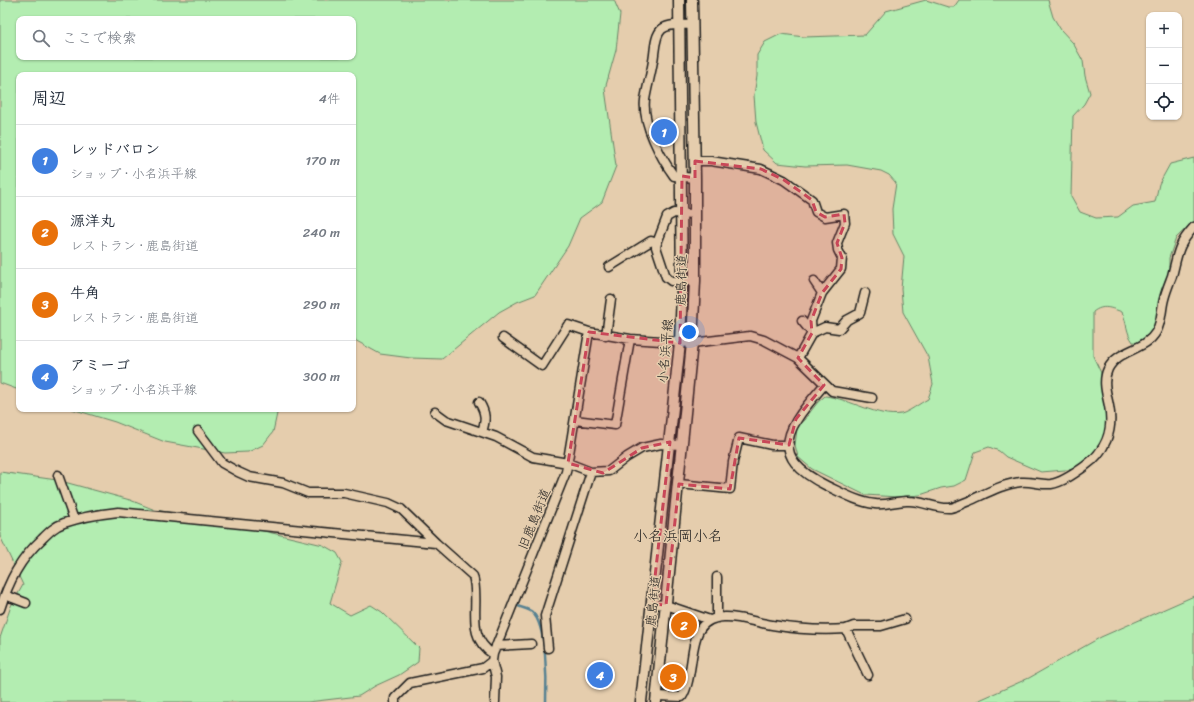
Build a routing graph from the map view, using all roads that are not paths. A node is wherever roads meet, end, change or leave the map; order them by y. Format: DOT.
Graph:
graph roads {
  1 [pos="679,0"];
  2 [pos="692,0"];
  3 [pos="692,25"];
  4 [pos="680,26"];
  5 [pos="695,161"];
  6 [pos="682,176"];
  7 [pos="695,178"];
  8 [pos="682,213"];
  9 [pos="695,214"];
  10 [pos="1194,227"];
  11 [pos="657,243"];
  12 [pos="609,268"];
  13 [pos="695,281"];
  14 [pos="814,281"];
  15 [pos="682,282"];
  16 [pos="822,293"];
  17 [pos="865,293"];
  18 [pos="611,299"];
  19 [pos="802,321"];
  20 [pos="589,332"];
  21 [pos="812,333"];
  22 [pos="606,336"];
  23 [pos="503,338"];
  24 [pos="630,339"];
  25 [pos="680,343"];
  26 [pos="692,343"];
  27 [pos="798,358"];
  28 [pos="824,385"];
  29 [pos="872,398"];
  30 [pos="479,402"];
  31 [pos="435,412"];
  32 [pos="575,420"];
  33 [pos="198,431"];
  34 [pos="482,432"];
  35 [pos="670,444"];
  36 [pos="682,445"];
  37 [pos="789,445"];
  38 [pos="568,463"];
  39 [pos="591,472"];
  40 [pos="58,475"];
  41 [pos="679,484"];
  42 [pos="74,520"];
  43 [pos="436,543"];
  44 [pos="717,577"];
  45 [pos="5,595"];
  46 [pos="26,603"];
  47 [pos="652,604"];
  48 [pos="666,605"];
  49 [pos="0,609"];
  50 [pos="714,619"];
  51 [pos="905,619"];
  52 [pos="846,629"];
  53 [pos="531,644"];
  54 [pos="496,646"];
  55 [pos="548,648"];
  56 [pos="492,657"];
  57 [pos="868,676"];
  58 [pos="657,699"];
  59 [pos="395,702"];
  60 [pos="495,702"];
  61 [pos="641,702"];
  1 -- 4 [label="main road, 小名浜平線"];
  2 -- 3 [label="main road, 鹿島街道"];
  3 -- 4 [label="street"];
  3 -- 5 [label="main road, 鹿島街道"];
  4 -- 6 [label="main road, 小名浜平線"];
  4 -- 6 [label="street"];
  5 -- 7 [label="main road, 鹿島街道"];
  5 -- 16 [label="street"];
  6 -- 7 [label="street"];
  6 -- 8 [label="main road, 小名浜平線"];
  7 -- 9 [label="main road, 鹿島街道"];
  8 -- 9 [label="street"];
  8 -- 11 [label="street"];
  8 -- 15 [label="main road, 小名浜平線"];
  9 -- 13 [label="main road, 鹿島街道"];
  10 -- 37 [label="street"];
  11 -- 12 [label="street"];
  11 -- 15 [label="street"];
  13 -- 15 [label="street"];
  13 -- 26 [label="main road, 鹿島街道"];
  14 -- 16 [label="street"];
  15 -- 25 [label="main road, 小名浜平線"];
  16 -- 21 [label="street"];
  17 -- 21 [label="street"];
  18 -- 22 [label="street"];
  19 -- 21 [label="street"];
  20 -- 22 [label="street"];
  20 -- 23 [label="street"];
  20 -- 32 [label="street, 旧鹿島街道"];
  21 -- 27 [label="street"];
  22 -- 24 [label="street"];
  24 -- 25 [label="street"];
  24 -- 32 [label="street"];
  25 -- 26 [label="street"];
  25 -- 35 [label="main road, 小名浜平線"];
  26 -- 27 [label="street"];
  26 -- 36 [label="main road, 鹿島街道"];
  27 -- 28 [label="street"];
  28 -- 29 [label="street"];
  28 -- 37 [label="street"];
  30 -- 34 [label="street"];
  31 -- 34 [label="street"];
  32 -- 38 [label="street, 旧鹿島街道"];
  33 -- 43 [label="street"];
  34 -- 38 [label="street"];
  35 -- 36 [label="street"];
  35 -- 39 [label="street"];
  35 -- 47 [label="main road, 小名浜平線"];
  36 -- 41 [label="main road, 鹿島街道"];
  37 -- 41 [label="street"];
  38 -- 39 [label="street"];
  38 -- 54 [label="street, 旧鹿島街道"];
  39 -- 55 [label="street"];
  40 -- 42 [label="street"];
  41 -- 48 [label="main road, 鹿島街道"];
  42 -- 43 [label="street"];
  42 -- 45 [label="street"];
  43 -- 56 [label="street"];
  44 -- 50 [label="street"];
  45 -- 46 [label="street"];
  45 -- 49 [label="street"];
  47 -- 48 [label="street"];
  47 -- 61 [label="main road, 小名浜平線"];
  48 -- 50 [label="street"];
  48 -- 58 [label="main road, 鹿島街道"];
  50 -- 52 [label="street"];
  50 -- 58 [label="street"];
  51 -- 52 [label="street"];
  52 -- 57 [label="street"];
  53 -- 54 [label="street"];
  54 -- 56 [label="street, 旧鹿島街道"];
  56 -- 59 [label="street"];
  56 -- 60 [label="street"];
}
